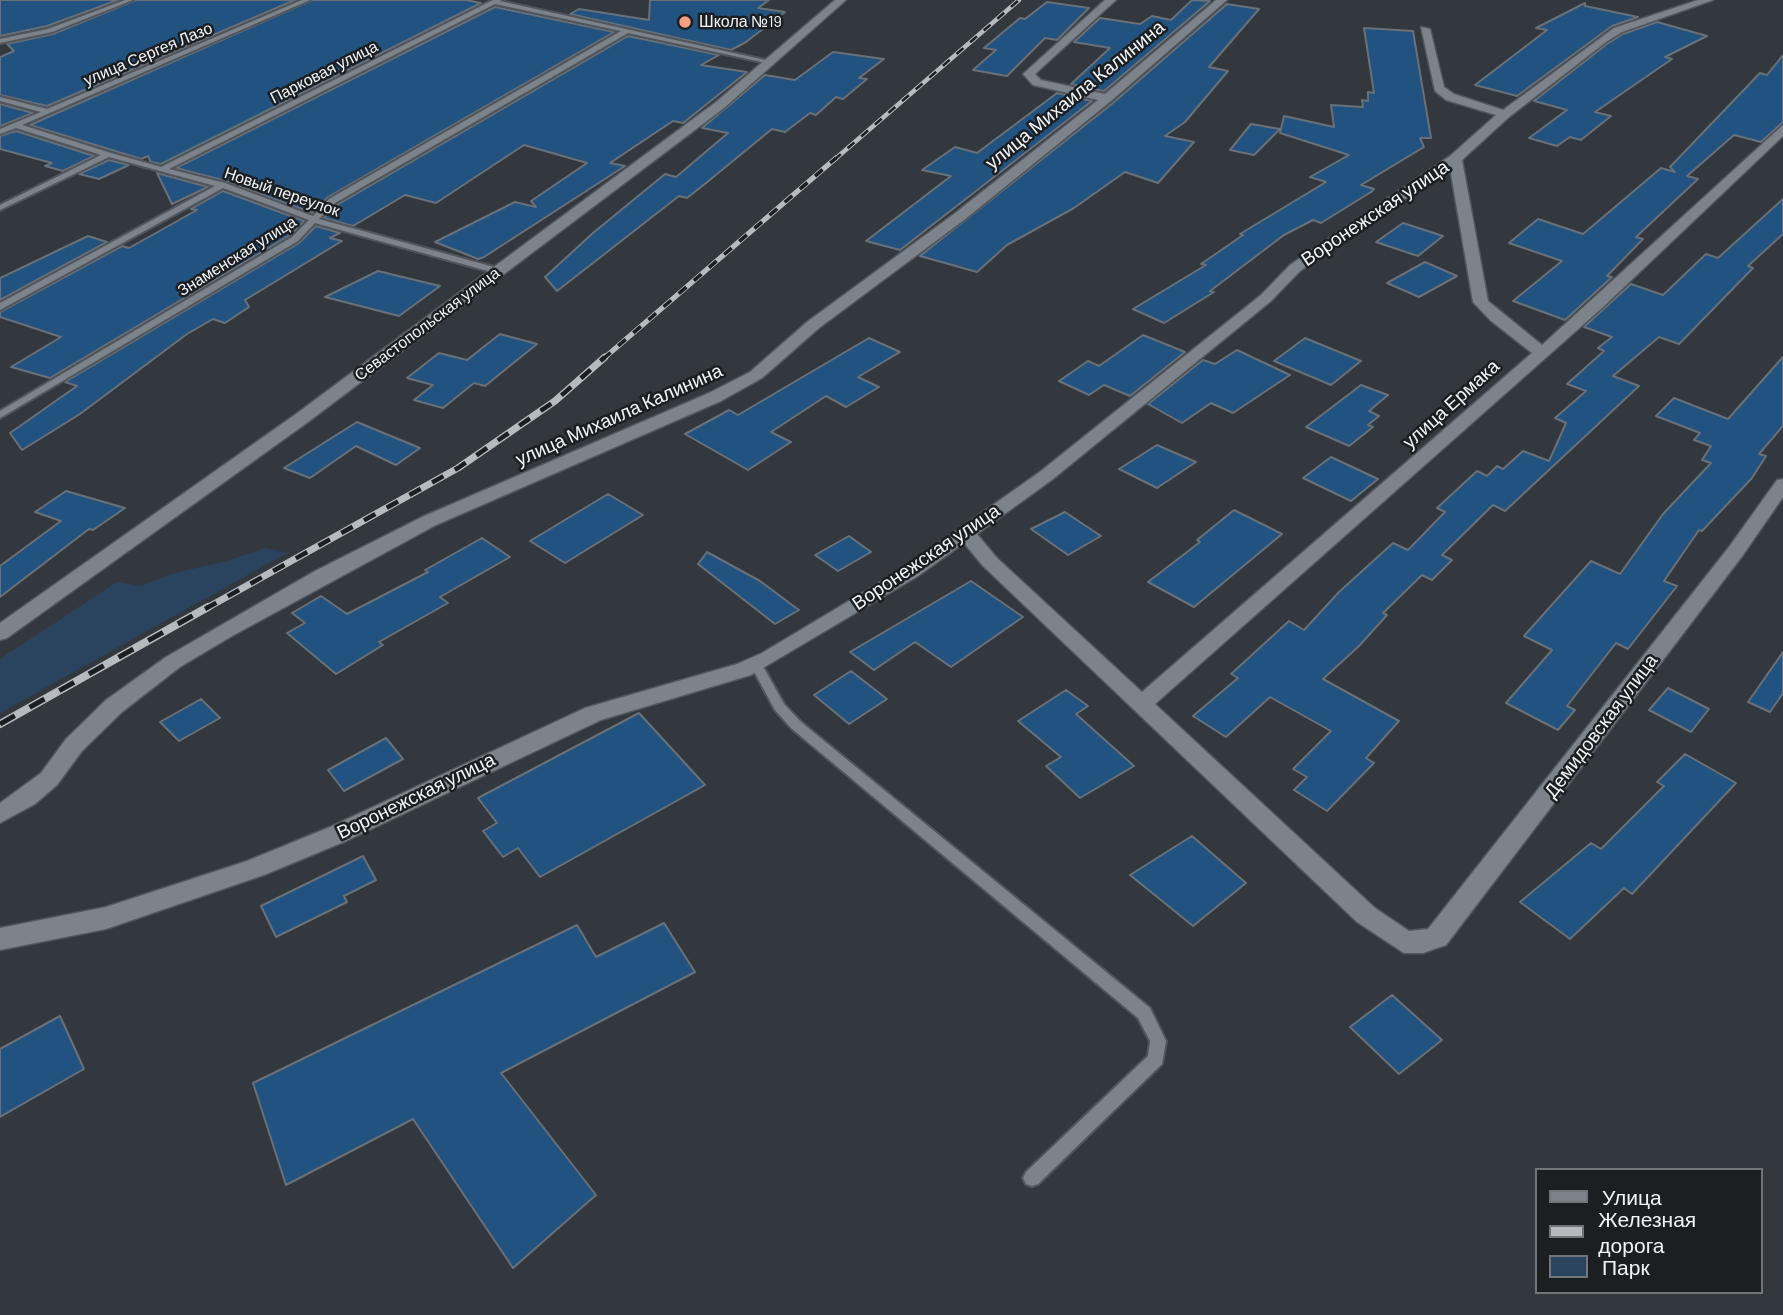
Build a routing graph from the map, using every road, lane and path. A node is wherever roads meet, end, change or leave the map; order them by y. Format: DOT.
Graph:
graph roads {
  1 [pos="130,0"];
  2 [pos="307,0"];
  3 [pos="841,0"];
  4 [pos="1111,0"];
  5 [pos="1222,0"];
  6 [pos="1708,0"];
  7 [pos="496,1"];
  8 [pos="1425,29"];
  9 [pos="628,30"];
  10 [pos="0,41"];
  11 [pos="771,62"];
  12 [pos="1107,98"];
  13 [pos="0,99"];
  14 [pos="49,112"];
  15 [pos="1505,114"];
  16 [pos="17,126"];
  17 [pos="1783,129"];
  18 [pos="0,132"];
  19 [pos="108,155"];
  20 [pos="1455,159"];
  21 [pos="162,169"];
  22 [pos="222,185"];
  23 [pos="0,208"];
  24 [pos="315,220"];
  25 [pos="498,271"];
  26 [pos="0,307"];
  27 [pos="1541,352"];
  28 [pos="0,415"];
  29 [pos="1783,484"];
  30 [pos="965,531"];
  31 [pos="0,634"];
  32 [pos="756,664"];
  33 [pos="1142,704"];
  34 [pos="0,814"];
  35 [pos="0,939"];
  36 [pos="1031,1178"];
  1 -- 10 [label="lane"];
  2 -- 14 [label="lane, улица Сергея Лазо"];
  3 -- 11 [label="street, Севастопольская улица"];
  4 -- 12 [label="street"];
  5 -- 12 [label="street, улица Михаила Калинина"];
  6 -- 15 [label="street, Воронежская улица"];
  7 -- 9 [label="lane"];
  7 -- 21 [label="lane, Парковая улица"];
  8 -- 15 [label="street"];
  9 -- 11 [label="lane"];
  9 -- 24 [label="lane, Знаменская улица"];
  11 -- 25 [label="street, Севастопольская улица"];
  12 -- 34 [label="street, улица Михаила Калинина"];
  13 -- 14 [label="lane"];
  14 -- 16 [label="lane, улица Сергея Лазо"];
  15 -- 20 [label="street, Воронежская улица"];
  16 -- 18 [label="lane, улица Сергея Лазо"];
  16 -- 19 [label="lane, Новый переулок"];
  17 -- 27 [label="street, улица Ермака"];
  19 -- 21 [label="lane, Новый переулок"];
  19 -- 23 [label="lane"];
  20 -- 27 [label="street"];
  20 -- 30 [label="street, Воронежская улица"];
  21 -- 22 [label="lane, Новый переулок"];
  22 -- 24 [label="lane, Новый переулок"];
  22 -- 26 [label="lane"];
  24 -- 25 [label="lane, Новый переулок"];
  24 -- 28 [label="lane, Знаменская улица"];
  25 -- 31 [label="street, Севастопольская улица"];
  27 -- 33 [label="street, улица Ермака"];
  29 -- 33 [label="street, Демидовская улица"];
  30 -- 32 [label="street, Воронежская улица"];
  30 -- 33 [label="street"];
  32 -- 35 [label="street, Воронежская улица"];
  32 -- 36 [label="lane"];
}
